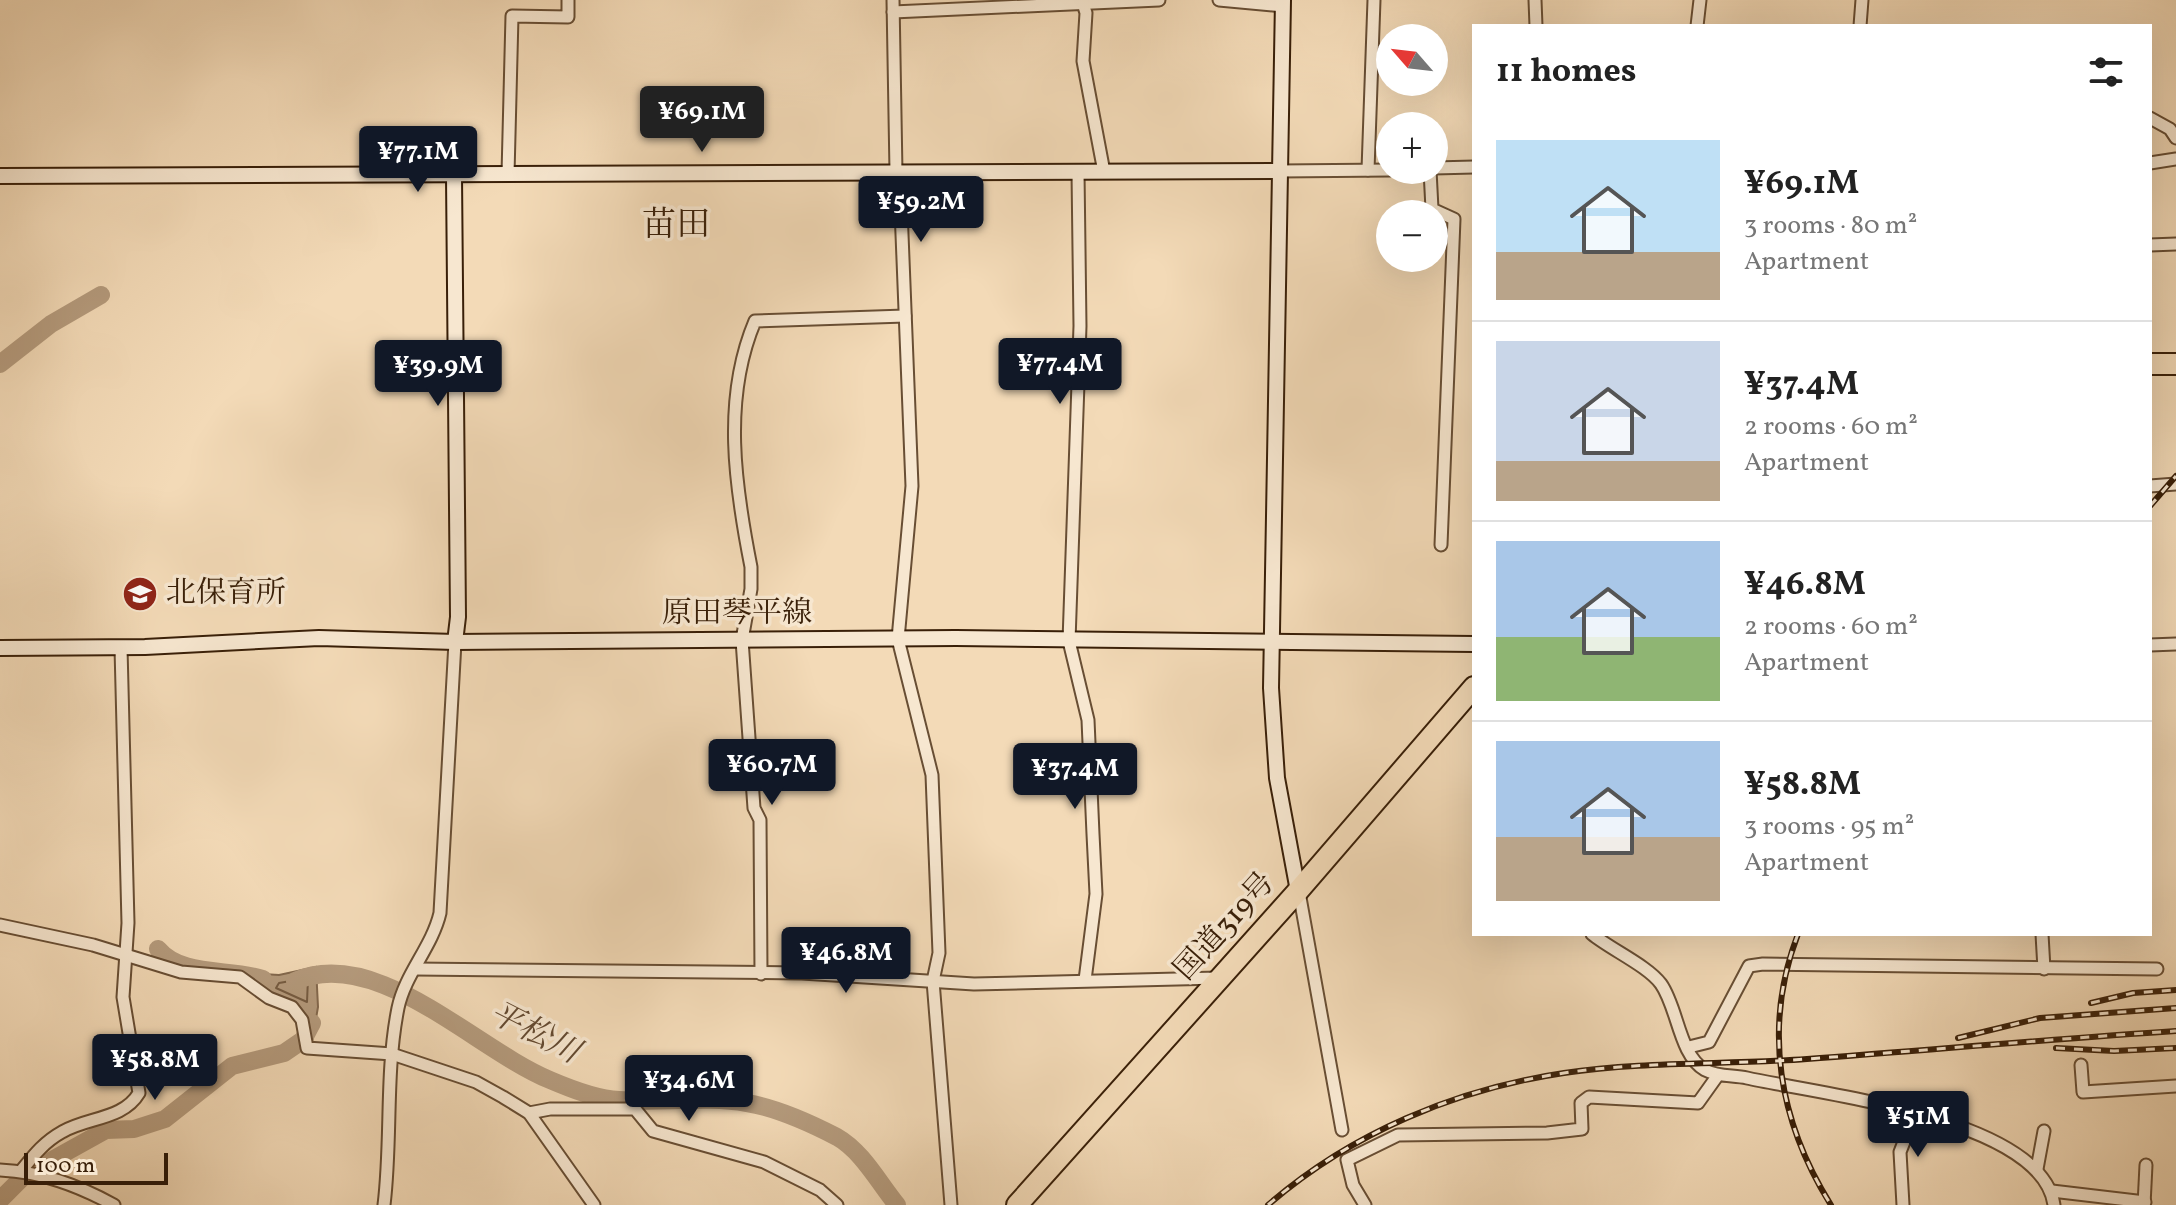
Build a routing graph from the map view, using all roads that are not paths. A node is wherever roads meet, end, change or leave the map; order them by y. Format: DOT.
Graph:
graph roads {
  1 [pos="568,0"];
  2 [pos="1159,0"];
  3 [pos="1219,0"];
  4 [pos="1374,0"];
  5 [pos="1535,0"];
  6 [pos="1700,0"];
  7 [pos="1862,0"];
  8 [pos="1083,1"];
  9 [pos="1283,3"];
  10 [pos="893,6"];
  11 [pos="1536,24"];
  12 [pos="1697,24"];
  13 [pos="1860,24"];
  14 [pos="2152,119"];
  15 [pos="2176,138"];
  16 [pos="2176,159"];
  17 [pos="2152,163"];
  18 [pos="1472,167"];
  19 [pos="1448,168"];
  20 [pos="1368,170"];
  21 [pos="1376,170"];
  22 [pos="1279,171"];
  23 [pos="900,172"];
  24 [pos="1078,172"];
  25 [pos="1104,172"];
  26 [pos="508,174"];
  27 [pos="0,176"];
  28 [pos="454,176"];
  29 [pos="1432,184"];
  30 [pos="2176,244"];
  31 [pos="2152,245"];
  32 [pos="905,316"];
  33 [pos="2152,364"];
  34 [pos="2176,364"];
  35 [pos="2176,484"];
  36 [pos="2152,486"];
  37 [pos="1441,545"];
  38 [pos="898,639"];
  39 [pos="742,640"];
  40 [pos="1069,641"];
  41 [pos="455,642"];
  42 [pos="1272,644"];
  43 [pos="1472,644"];
  44 [pos="2176,644"];
  45 [pos="2152,645"];
  46 [pos="0,648"];
  47 [pos="121,648"];
  48 [pos="1472,689"];
  49 [pos="1298,891"];
  50 [pos="0,925"];
  51 [pos="1595,936"];
  52 [pos="2042,936"];
  53 [pos="124,953"];
  54 [pos="415,969"];
  55 [pos="2044,969"];
  56 [pos="2157,969"];
  57 [pos="761,974"];
  58 [pos="1219,978"];
  59 [pos="1085,980"];
  60 [pos="933,981"];
  61 [pos="1689,1047"];
  62 [pos="392,1054"];
  63 [pos="2081,1065"];
  64 [pos="1718,1075"];
  65 [pos="2176,1086"];
  66 [pos="1916,1111"];
  67 [pos="529,1113"];
  68 [pos="1342,1130"];
  69 [pos="2044,1131"];
  70 [pos="2146,1165"];
  71 [pos="2037,1169"];
  72 [pos="0,1170"];
  73 [pos="21,1171"];
  74 [pos="2052,1191"];
  75 [pos="2144,1203"];
  76 [pos="114,1205"];
  77 [pos="384,1205"];
  78 [pos="594,1205"];
  79 [pos="837,1205"];
  80 [pos="951,1205"];
  81 [pos="1017,1205"];
  82 [pos="1365,1205"];
  83 [pos="1903,1205"];
  84 [pos="2054,1205"];
  1 -- 26 [label="street"];
  2 -- 8 [label="street"];
  3 -- 9 [label="street"];
  4 -- 20 [label="street"];
  5 -- 11 [label="street"];
  6 -- 12 [label="street"];
  7 -- 13 [label="street"];
  8 -- 10 [label="street"];
  8 -- 25 [label="street"];
  9 -- 22 [label="street"];
  10 -- 23 [label="street"];
  14 -- 15 [label="street"];
  16 -- 17 [label="street"];
  18 -- 19 [label="street"];
  20 -- 21 [label="street"];
  20 -- 22 [label="street"];
  22 -- 25 [label="street"];
  22 -- 42 [label="street"];
  23 -- 24 [label="street"];
  23 -- 26 [label="street"];
  23 -- 32 [label="street"];
  24 -- 25 [label="street"];
  24 -- 40 [label="street"];
  26 -- 28 [label="street"];
  27 -- 28 [label="street"];
  28 -- 41 [label="street"];
  29 -- 37 [label="street"];
  30 -- 31 [label="street"];
  32 -- 38 [label="street"];
  32 -- 39 [label="street"];
  33 -- 34 [label="highway"];
  35 -- 36 [label="street"];
  38 -- 39 [label="street, 原田琴平線"];
  38 -- 40 [label="street, 原田琴平線"];
  38 -- 60 [label="street"];
  39 -- 41 [label="street, 原田琴平線"];
  39 -- 57 [label="street"];
  40 -- 42 [label="street, 原田琴平線"];
  40 -- 59 [label="street"];
  41 -- 47 [label="street, 原田琴平線"];
  41 -- 54 [label="street"];
  42 -- 43 [label="street, 原田琴平線"];
  42 -- 49 [label="street"];
  44 -- 45 [label="street"];
  46 -- 47 [label="street, 原田琴平線"];
  47 -- 53 [label="street"];
  48 -- 49 [label="highway, 国道319号"];
  49 -- 58 [label="highway, 国道319号"];
  49 -- 68 [label="street"];
  50 -- 53 [label="street"];
  51 -- 61 [label="street"];
  52 -- 55 [label="street"];
  53 -- 62 [label="street"];
  53 -- 73 [label="street"];
  54 -- 57 [label="street"];
  54 -- 62 [label="street"];
  55 -- 56 [label="street"];
  55 -- 61 [label="street"];
  57 -- 60 [label="street"];
  58 -- 59 [label="street"];
  58 -- 81 [label="highway, 国道319号"];
  59 -- 60 [label="street"];
  60 -- 80 [label="street"];
  61 -- 64 [label="street"];
  62 -- 67 [label="street"];
  62 -- 77 [label="street"];
  63 -- 65 [label="street"];
  64 -- 66 [label="street"];
  64 -- 82 [label="street"];
  66 -- 71 [label="street"];
  66 -- 83 [label="street"];
  67 -- 78 [label="street"];
  67 -- 79 [label="street"];
  69 -- 71 [label="street"];
  70 -- 75 [label="street"];
  71 -- 74 [label="street"];
  72 -- 73 [label="street"];
  73 -- 76 [label="street"];
  74 -- 75 [label="street"];
  74 -- 84 [label="street"];
}
